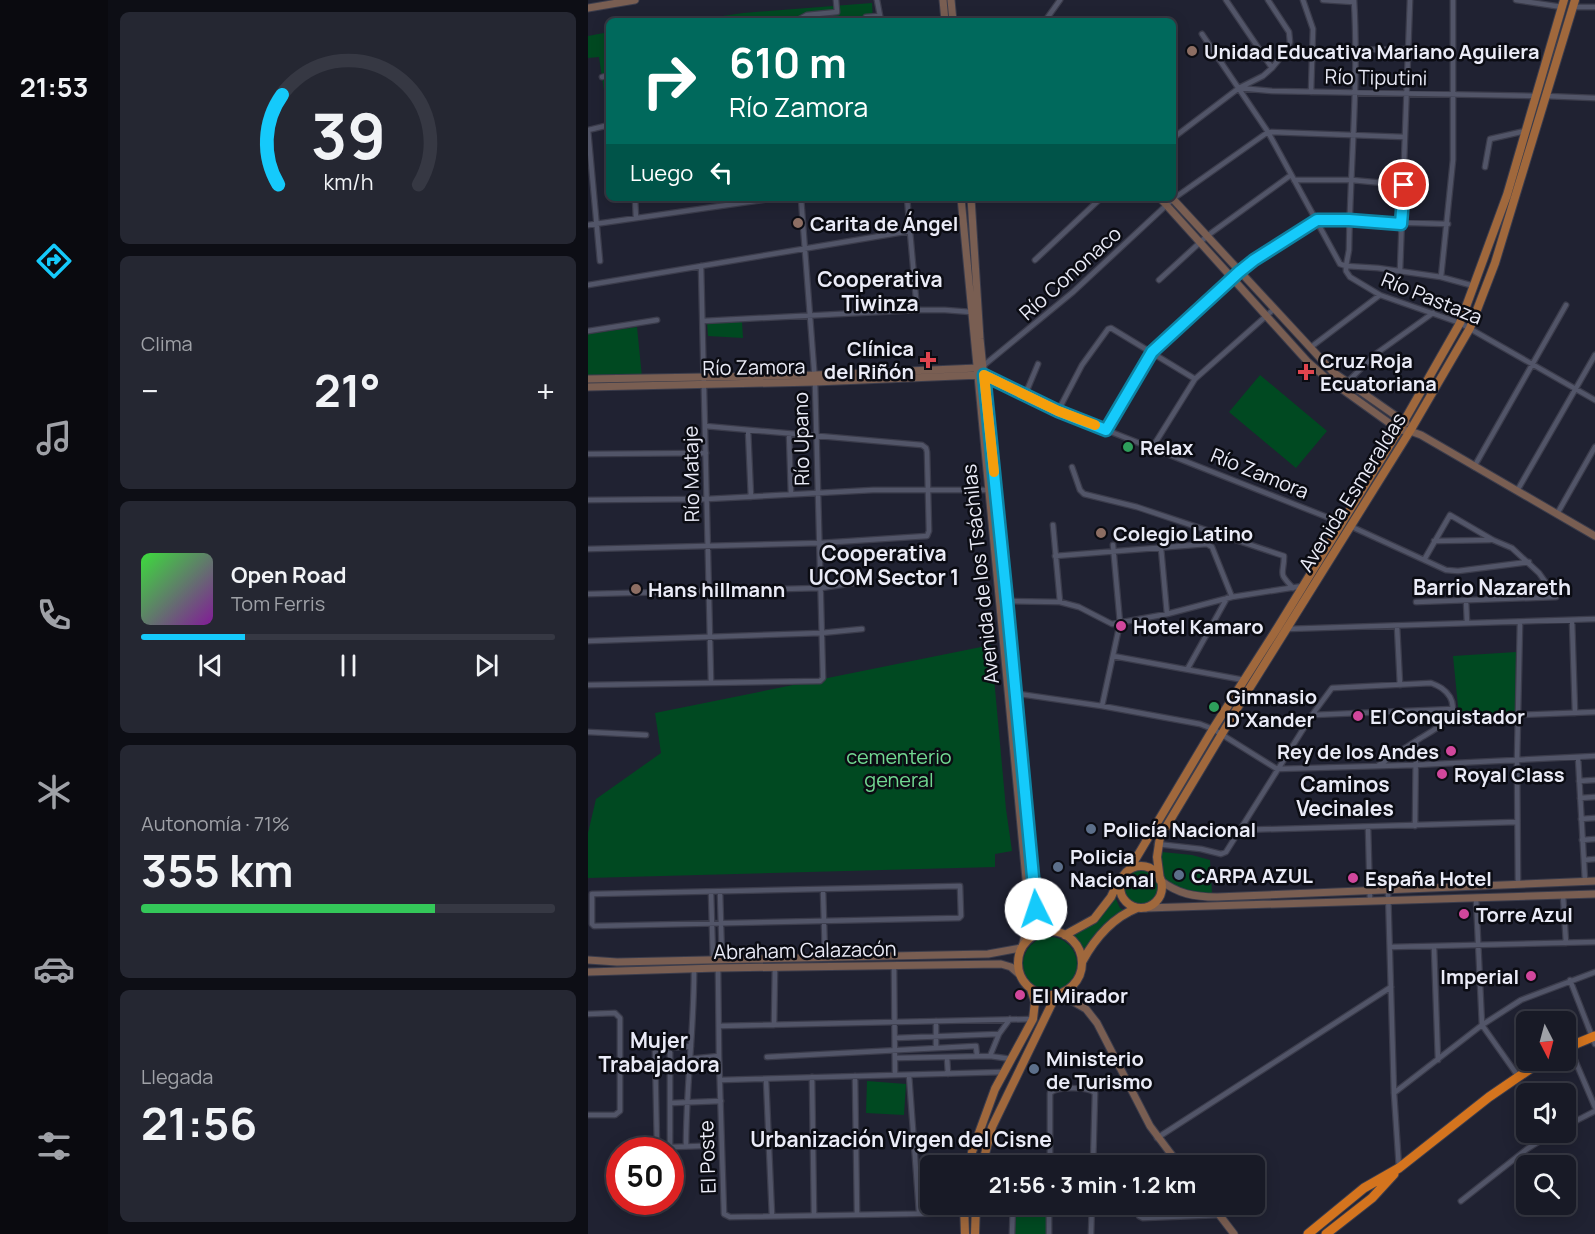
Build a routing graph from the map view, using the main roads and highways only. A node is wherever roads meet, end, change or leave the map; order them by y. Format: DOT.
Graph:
graph roads {
  1 [pos="635,0"];
  2 [pos="943,0"];
  3 [pos="951,0"];
  4 [pos="1563,4"];
  5 [pos="1574,4"];
  6 [pos="588,8"];
  7 [pos="945,18"];
  8 [pos="953,18"];
  9 [pos="1511,197"];
  10 [pos="961,201"];
  11 [pos="970,201"];
  12 [pos="1163,201"];
  13 [pos="1174,201"];
  14 [pos="1204,239"];
  15 [pos="1236,275"];
  16 [pos="1321,360"];
  17 [pos="1314,367"];
  18 [pos="980,371"];
  19 [pos="588,379"];
  20 [pos="704,380"];
  21 [pos="1343,385"];
  22 [pos="588,387"];
  23 [pos="1404,421"];
  24 [pos="1399,429"];
  25 [pos="1410,430"];
  26 [pos="992,490"];
  27 [pos="1595,536"];
  28 [pos="1012,693"];
  29 [pos="1126,873"];
  30 [pos="1160,880"];
  31 [pos="1595,880"];
  32 [pos="1595,894"];
  33 [pos="1141,908"];
  34 [pos="1051,931"];
  35 [pos="1065,935"];
  36 [pos="1022,947"];
  37 [pos="588,960"];
  38 [pos="1082,962"];
  39 [pos="588,972"];
  40 [pos="1019,974"];
  41 [pos="1031,989"];
  42 [pos="1058,994"];
  43 [pos="1594,1039"];
  44 [pos="1576,1045"];
  45 [pos="1526,1071"];
  46 [pos="972,1155"];
  47 [pos="985,1155"];
  48 [pos="1171,1155"];
  49 [pos="1399,1168"];
  50 [pos="964,1215"];
  51 [pos="976,1215"];
  52 [pos="1218,1215"];
  53 [pos="965,1234"];
  54 [pos="975,1234"];
  55 [pos="1234,1234"];
  56 [pos="1308,1234"];
  57 [pos="1326,1234"];
  1 -- 6 [label="main road"];
  2 -- 7 [label="main road"];
  3 -- 8 [label="main road"];
  4 -- 9 [label="main road, Avenida Esmeraldas"];
  5 -- 9 [label="main road, Avenida Esmeraldas"];
  9 -- 23 [label="main road, Avenida Esmeraldas"];
  9 -- 25 [label="main road, Avenida Esmeraldas"];
  10 -- 18 [label="main road, Avenida de los Tsáchilas"];
  11 -- 18 [label="main road, Avenida de los Tsáchilas"];
  12 -- 14 [label="main road"];
  13 -- 14 [label="main road"];
  14 -- 15 [label="main road"];
  15 -- 16 [label="main road"];
  15 -- 17 [label="main road"];
  16 -- 17 [label="main road"];
  16 -- 21 [label="main road"];
  17 -- 21 [label="main road"];
  18 -- 20 [label="main road, Río Zamora"];
  18 -- 26 [label="main road, Avenida de los Tsáchilas"];
  19 -- 20 [label="main road, Río Zamora"];
  20 -- 22 [label="main road, Río Zamora"];
  21 -- 23 [label="main road"];
  21 -- 24 [label="main road"];
  23 -- 24 [label="main road, Avenida Esmeraldas"];
  23 -- 25 [label="main road"];
  24 -- 25 [label="main road"];
  24 -- 29 [label="main road, Avenida Esmeraldas"];
  25 -- 27 [label="main road"];
  25 -- 30 [label="main road, Avenida Esmeraldas"];
  26 -- 28 [label="main road, Avenida de los Tsáchilas"];
  26 -- 28 [label="main road, Avenida de los Tsáchilas"];
  28 -- 34 [label="main road, Avenida de los Tsáchilas"];
  28 -- 36 [label="main road, Avenida de los Tsáchilas"];
  29 -- 30 [label="main road"];
  29 -- 33 [label="main road"];
  29 -- 35 [label="main road, Avenida Esmeraldas"];
  30 -- 31 [label="main road"];
  30 -- 33 [label="main road"];
  32 -- 33 [label="main road"];
  33 -- 38 [label="main road"];
  34 -- 35 [label="main road"];
  34 -- 36 [label="main road"];
  35 -- 38 [label="main road"];
  36 -- 37 [label="main road, Abraham Calazacón"];
  36 -- 40 [label="main road"];
  38 -- 42 [label="main road"];
  39 -- 40 [label="main road, Abraham Calazacón"];
  40 -- 41 [label="main road"];
  41 -- 42 [label="main road"];
  41 -- 46 [label="main road"];
  42 -- 47 [label="main road"];
  42 -- 48 [label="main road"];
  43 -- 44 [label="highway"];
  45 -- 49 [label="highway"];
  49 -- 56 [label="highway"];
  49 -- 57 [label="highway"];
  50 -- 53 [label="main road"];
  51 -- 54 [label="main road"];
  52 -- 55 [label="main road"];
}
